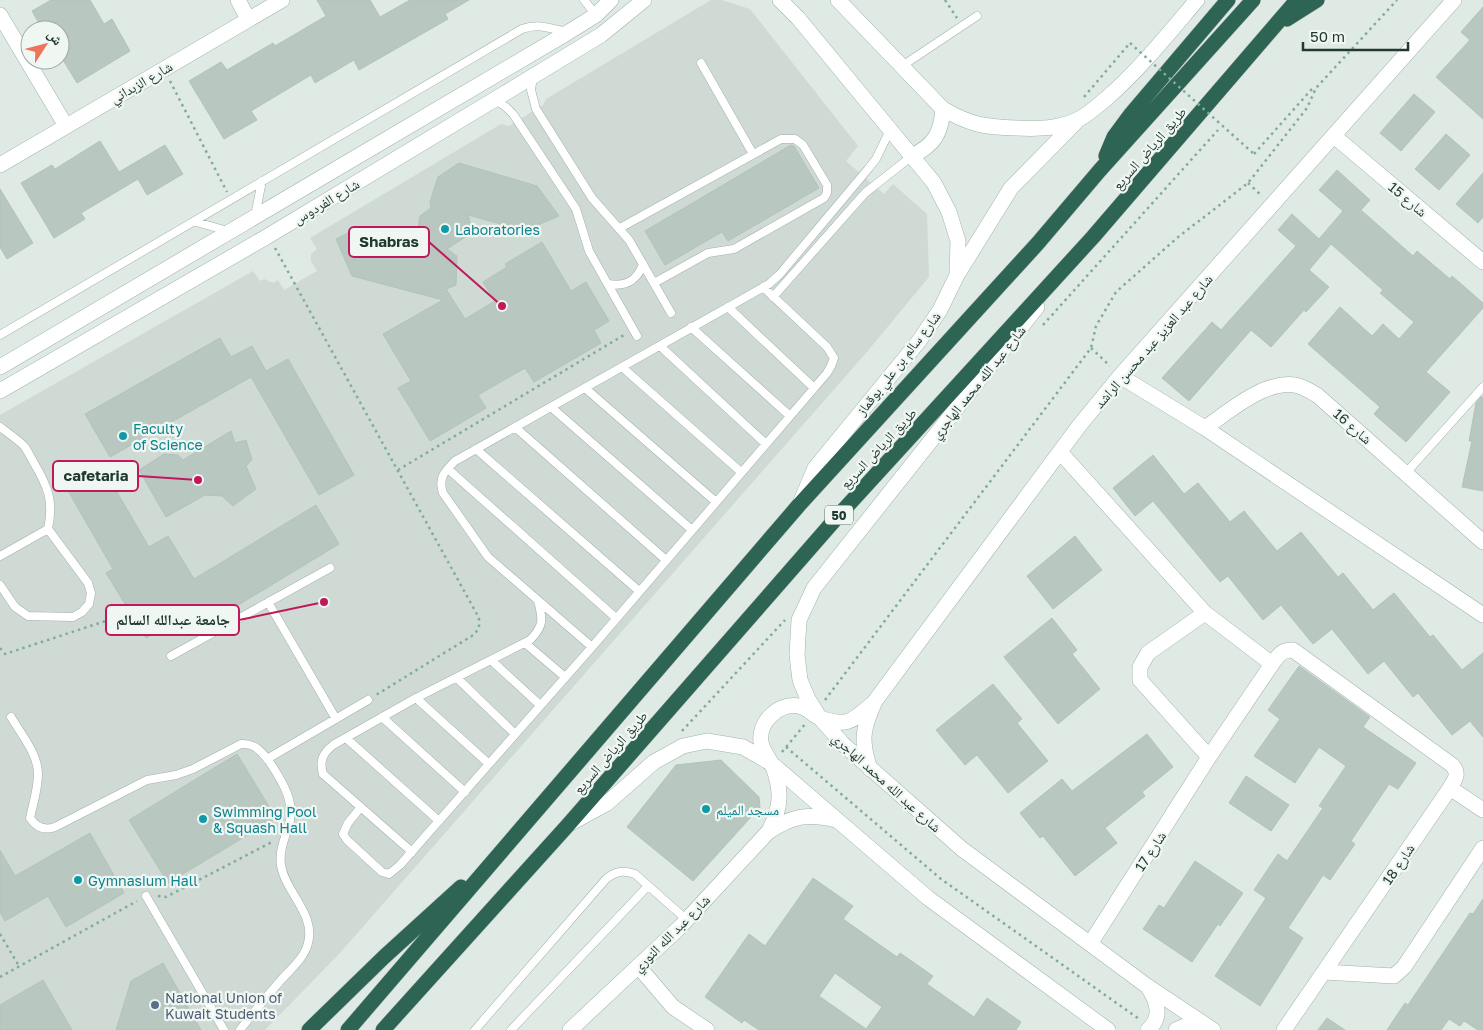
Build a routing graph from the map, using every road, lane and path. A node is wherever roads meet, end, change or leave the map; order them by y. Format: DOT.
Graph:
graph roads {
  1 [pos="238,0"];
  2 [pos="282,0"];
  3 [pos="584,0"];
  4 [pos="611,0"];
  5 [pos="644,0"];
  6 [pos="780,0"];
  7 [pos="838,0"];
  8 [pos="945,0"];
  9 [pos="1197,0"];
  10 [pos="1228,0"];
  11 [pos="1253,0"];
  12 [pos="1297,0"];
  13 [pos="1317,0"];
  14 [pos="1397,0"];
  15 [pos="1454,0"];
  16 [pos="0,15"];
  17 [pos="596,15"];
  18 [pos="977,16"];
  19 [pos="248,19"];
  20 [pos="961,26"];
  21 [pos="1274,26"];
  22 [pos="567,33"];
  23 [pos="701,63"];
  24 [pos="902,66"];
  25 [pos="163,69"];
  26 [pos="533,77"];
  27 [pos="1316,88"];
  28 [pos="1083,98"];
  29 [pos="495,100"];
  30 [pos="943,109"];
  31 [pos="1079,119"];
  32 [pos="66,126"];
  33 [pos="890,130"];
  34 [pos="1334,136"];
  35 [pos="753,154"];
  36 [pos="912,156"];
  37 [pos="0,165"];
  38 [pos="1100,170"];
  39 [pos="262,181"];
  40 [pos="1248,183"];
  41 [pos="231,200"];
  42 [pos="1272,205"];
  43 [pos="255,218"];
  44 [pos="196,222"];
  45 [pos="620,228"];
  46 [pos="231,232"];
  47 [pos="268,236"];
  48 [pos="1093,237"];
  49 [pos="1483,262"];
  50 [pos="643,264"];
  51 [pos="957,275"];
  52 [pos="654,283"];
  53 [pos="608,284"];
  54 [pos="763,287"];
  55 [pos="774,297"];
  56 [pos="728,307"];
  57 [pos="671,313"];
  58 [pos="691,328"];
  59 [pos="636,333"];
  60 [pos="0,335"];
  61 [pos="660,346"];
  62 [pos="1091,348"];
  63 [pos="622,367"];
  64 [pos="0,368"];
  65 [pos="1120,376"];
  66 [pos="1483,387"];
  67 [pos="585,388"];
  68 [pos="814,388"];
  69 [pos="0,391"];
  70 [pos="551,407"];
  71 [pos="790,416"];
  72 [pos="0,427"];
  73 [pos="515,427"];
  74 [pos="1205,428"];
  75 [pos="766,444"];
  76 [pos="476,449"];
  77 [pos="1060,452"];
  78 [pos="448,469"];
  79 [pos="398,470"];
  80 [pos="741,472"];
  81 [pos="1406,473"];
  82 [pos="716,502"];
  83 [pos="799,504"];
  84 [pos="48,529"];
  85 [pos="692,530"];
  86 [pos="1483,542"];
  87 [pos="0,556"];
  88 [pos="666,560"];
  89 [pos="330,568"];
  90 [pos="0,585"];
  91 [pos="639,591"];
  92 [pos="538,601"];
  93 [pos="268,602"];
  94 [pos="130,613"];
  95 [pos="1205,613"];
  96 [pos="1483,615"];
  97 [pos="787,617"];
  98 [pos="616,618"];
  99 [pos="524,644"];
  100 [pos="592,647"];
  101 [pos="0,648"];
  102 [pos="171,656"];
  103 [pos="492,661"];
  104 [pos="1272,664"];
  105 [pos="565,677"];
  106 [pos="457,678"];
  107 [pos="416,698"];
  108 [pos="368,700"];
  109 [pos="876,701"];
  110 [pos="540,705"];
  111 [pos="816,714"];
  112 [pos="11,717"];
  113 [pos="382,717"];
  114 [pos="336,719"];
  115 [pos="680,733"];
  116 [pos="515,734"];
  117 [pos="346,738"];
  118 [pos="786,747"];
  119 [pos="1209,757"];
  120 [pos="267,759"];
  121 [pos="489,764"];
  122 [pos="772,764"];
  123 [pos="870,769"];
  124 [pos="1450,788"];
  125 [pos="465,792"];
  126 [pos="361,807"];
  127 [pos="1483,810"];
  128 [pos="836,820"];
  129 [pos="439,821"];
  130 [pos="568,825"];
  131 [pos="768,832"];
  132 [pos="513,838"];
  133 [pos="1483,848"];
  134 [pos="412,852"];
  135 [pos="648,886"];
  136 [pos="146,896"];
  137 [pos="687,920"];
  138 [pos="0,934"];
  139 [pos="1090,944"];
  140 [pos="18,966"];
  141 [pos="638,966"];
  142 [pos="1324,972"];
  143 [pos="1147,986"];
  144 [pos="1150,1029"];
  145 [pos="1211,1029"];
  146 [pos="224,1030"];
  147 [pos="240,1030"];
  148 [pos="309,1030"];
  149 [pos="348,1030"];
  150 [pos="384,1030"];
  151 [pos="475,1030"];
  152 [pos="512,1030"];
  153 [pos="570,1030"];
  154 [pos="707,1030"];
  155 [pos="1108,1030"];
  156 [pos="1176,1030"];
  157 [pos="1284,1030"];
  1 -- 19 [label="street"];
  2 -- 19 [label="street, شارع الزبداني"];
  3 -- 17 [label="lane"];
  4 -- 17 [label="street, شارع الفردوس"];
  5 -- 26 [label="street, شارع الفردوس"];
  6 -- 33 [label="street, شارع سالم بن علي بوقماز"];
  7 -- 24 [label="street"];
  8 -- 20 [label="path"];
  9 -- 31 [label="street"];
  10 -- 38 [label="highway"];
  11 -- 38 [label="highway, طريق الرياض السريع / 50"];
  12 -- 21 [label="highway, طريق الرياض السريع / 50"];
  13 -- 21 [label="highway"];
  14 -- 27 [label="path"];
  15 -- 34 [label="street, شارع عبد العزيز عبد محسن الراشد"];
  16 -- 32 [label="street"];
  17 -- 22 [label="street, شارع الفردوس"];
  18 -- 20 [label="lane"];
  19 -- 25 [label="street, شارع الزبداني"];
  20 -- 24 [label="lane"];
  21 -- 48 [label="highway, طريق الرياض السريع / 50"];
  22 -- 39 [label="lane"];
  22 -- 43 [label="street, شارع الفردوس"];
  23 -- 35 [label="lane"];
  24 -- 30 [label="street"];
  25 -- 32 [label="street, شارع الزبداني"];
  25 -- 41 [label="path"];
  26 -- 29 [label="street, شارع الفردوس"];
  26 -- 45 [label="lane"];
  27 -- 28 [label="path, bridge"];
  27 -- 40 [label="path"];
  29 -- 47 [label="street, شارع الفردوس"];
  29 -- 53 [label="lane"];
  30 -- 31 [label="street"];
  30 -- 36 [label="street"];
  31 -- 51 [label="street"];
  32 -- 37 [label="street, شارع الزبداني"];
  33 -- 36 [label="street, شارع سالم بن علي بوقماز"];
  33 -- 54 [label="lane"];
  34 -- 42 [label="street, شارع عبد العزيز عبد محسن الراشد"];
  34 -- 49 [label="street, شارع 15"];
  35 -- 45 [label="lane"];
  35 -- 52 [label="lane"];
  36 -- 51 [label="street, شارع سالم بن علي بوقماز"];
  36 -- 55 [label="lane"];
  38 -- 83 [label="highway, طريق الرياض السريع / 50"];
  39 -- 41 [label="lane"];
  39 -- 43 [label="lane"];
  40 -- 42 [label="path"];
  40 -- 62 [label="path"];
  41 -- 44 [label="lane"];
  42 -- 65 [label="street, شارع عبد العزيز عبد محسن الراشد"];
  43 -- 46 [label="street, شارع الفردوس"];
  44 -- 46 [label="lane"];
  44 -- 60 [label="lane"];
  45 -- 50 [label="lane"];
  46 -- 64 [label="street, شارع الفردوس"];
  47 -- 69 [label="street, شارع الفردوس"];
  47 -- 79 [label="path"];
  48 -- 111 [label="street, شارع عبد الله محمد الهاجري"];
  48 -- 130 [label="highway, طريق الرياض السريع / 50"];
  50 -- 52 [label="lane"];
  50 -- 53 [label="lane"];
  51 -- 83 [label="street, شارع سالم بن علي بوقماز"];
  52 -- 57 [label="lane"];
  53 -- 59 [label="lane"];
  54 -- 55 [label="lane"];
  54 -- 56 [label="lane"];
  55 -- 68 [label="lane"];
  56 -- 58 [label="lane"];
  56 -- 68 [label="lane"];
  58 -- 61 [label="lane"];
  58 -- 71 [label="lane"];
  59 -- 79 [label="path"];
  61 -- 63 [label="lane"];
  61 -- 75 [label="lane"];
  62 -- 65 [label="path"];
  62 -- 111 [label="path"];
  63 -- 67 [label="lane"];
  63 -- 80 [label="lane"];
  65 -- 74 [label="street"];
  65 -- 77 [label="street, شارع عبد العزيز عبد محسن الراشد"];
  66 -- 81 [label="lane"];
  67 -- 70 [label="lane"];
  67 -- 82 [label="lane"];
  68 -- 71 [label="lane"];
  70 -- 73 [label="lane"];
  70 -- 85 [label="lane"];
  71 -- 75 [label="lane"];
  72 -- 84 [label="lane"];
  73 -- 76 [label="lane"];
  73 -- 88 [label="lane"];
  74 -- 81 [label="street, شارع 16"];
  74 -- 96 [label="street"];
  75 -- 80 [label="lane"];
  76 -- 78 [label="lane"];
  76 -- 91 [label="lane"];
  77 -- 95 [label="street"];
  77 -- 109 [label="street, شارع عبد العزيز عبد محسن الراشد"];
  78 -- 92 [label="lane"];
  78 -- 98 [label="lane"];
  79 -- 108 [label="path"];
  80 -- 82 [label="lane"];
  81 -- 86 [label="street, شارع 16"];
  82 -- 85 [label="lane"];
  83 -- 132 [label="highway, طريق الرياض السريع / 50"];
  84 -- 87 [label="lane"];
  84 -- 90 [label="lane"];
  85 -- 88 [label="lane"];
  88 -- 91 [label="lane"];
  89 -- 93 [label="lane"];
  91 -- 98 [label="lane"];
  92 -- 99 [label="lane"];
  92 -- 100 [label="lane"];
  93 -- 102 [label="lane"];
  93 -- 114 [label="lane"];
  94 -- 101 [label="path"];
  95 -- 104 [label="street"];
  95 -- 119 [label="street"];
  97 -- 115 [label="path"];
  98 -- 100 [label="lane"];
  99 -- 103 [label="lane"];
  99 -- 105 [label="lane"];
  100 -- 105 [label="lane"];
  103 -- 106 [label="lane"];
  103 -- 110 [label="lane"];
  104 -- 119 [label="street, شارع 17"];
  104 -- 124 [label="street"];
  105 -- 110 [label="lane"];
  106 -- 107 [label="lane"];
  106 -- 116 [label="lane"];
  107 -- 113 [label="lane"];
  107 -- 121 [label="lane"];
  108 -- 114 [label="lane"];
  109 -- 111 [label="street, شارع عبد العزيز عبد محسن الراشد"];
  109 -- 123 [label="street, شارع عبد العزيز عبد محسن الراشد"];
  110 -- 116 [label="lane"];
  111 -- 118 [label="path"];
  111 -- 122 [label="street, شارع عبد العزيز عبد محسن الراشد"];
  111 -- 123 [label="street, شارع عبد الله محمد الهاجري"];
  112 -- 120 [label="lane"];
  113 -- 117 [label="lane"];
  113 -- 125 [label="lane"];
  114 -- 120 [label="lane"];
  116 -- 121 [label="lane"];
  117 -- 126 [label="lane"];
  117 -- 129 [label="lane"];
  118 -- 122 [label="path"];
  118 -- 144 [label="path"];
  119 -- 139 [label="street, شارع 17"];
  120 -- 147 [label="lane"];
  121 -- 125 [label="lane"];
  122 -- 128 [label="street"];
  122 -- 130 [label="street"];
  122 -- 131 [label="street, شارع عبد الله النوري"];
  123 -- 139 [label="street, شارع عبد الله محمد الهاجري"];
  124 -- 127 [label="street"];
  124 -- 142 [label="street, شارع 18"];
  125 -- 129 [label="lane"];
  126 -- 134 [label="lane"];
  126 -- 134 [label="lane"];
  128 -- 131 [label="street, شارع عبد الله النوري"];
  128 -- 155 [label="street"];
  129 -- 134 [label="lane"];
  130 -- 150 [label="highway, طريق الرياض السريع / 50"];
  131 -- 137 [label="street, شارع عبد الله النوري"];
  132 -- 148 [label="highway"];
  132 -- 149 [label="highway, طريق الرياض السريع / 50"];
  133 -- 142 [label="street"];
  135 -- 137 [label="lane"];
  135 -- 151 [label="lane"];
  135 -- 152 [label="lane"];
  136 -- 146 [label="lane"];
  137 -- 141 [label="street, شارع عبد الله النوري"];
  138 -- 140 [label="path"];
  139 -- 143 [label="street, شارع عبد الله محمد الهاجري"];
  141 -- 153 [label="street, شارع عبد الله النوري"];
  141 -- 154 [label="street"];
  142 -- 157 [label="street, شارع 18"];
  143 -- 144 [label="street"];
  143 -- 145 [label="street, شارع عبد الله محمد الهاجري"];
  145 -- 156 [label="street"];
}
